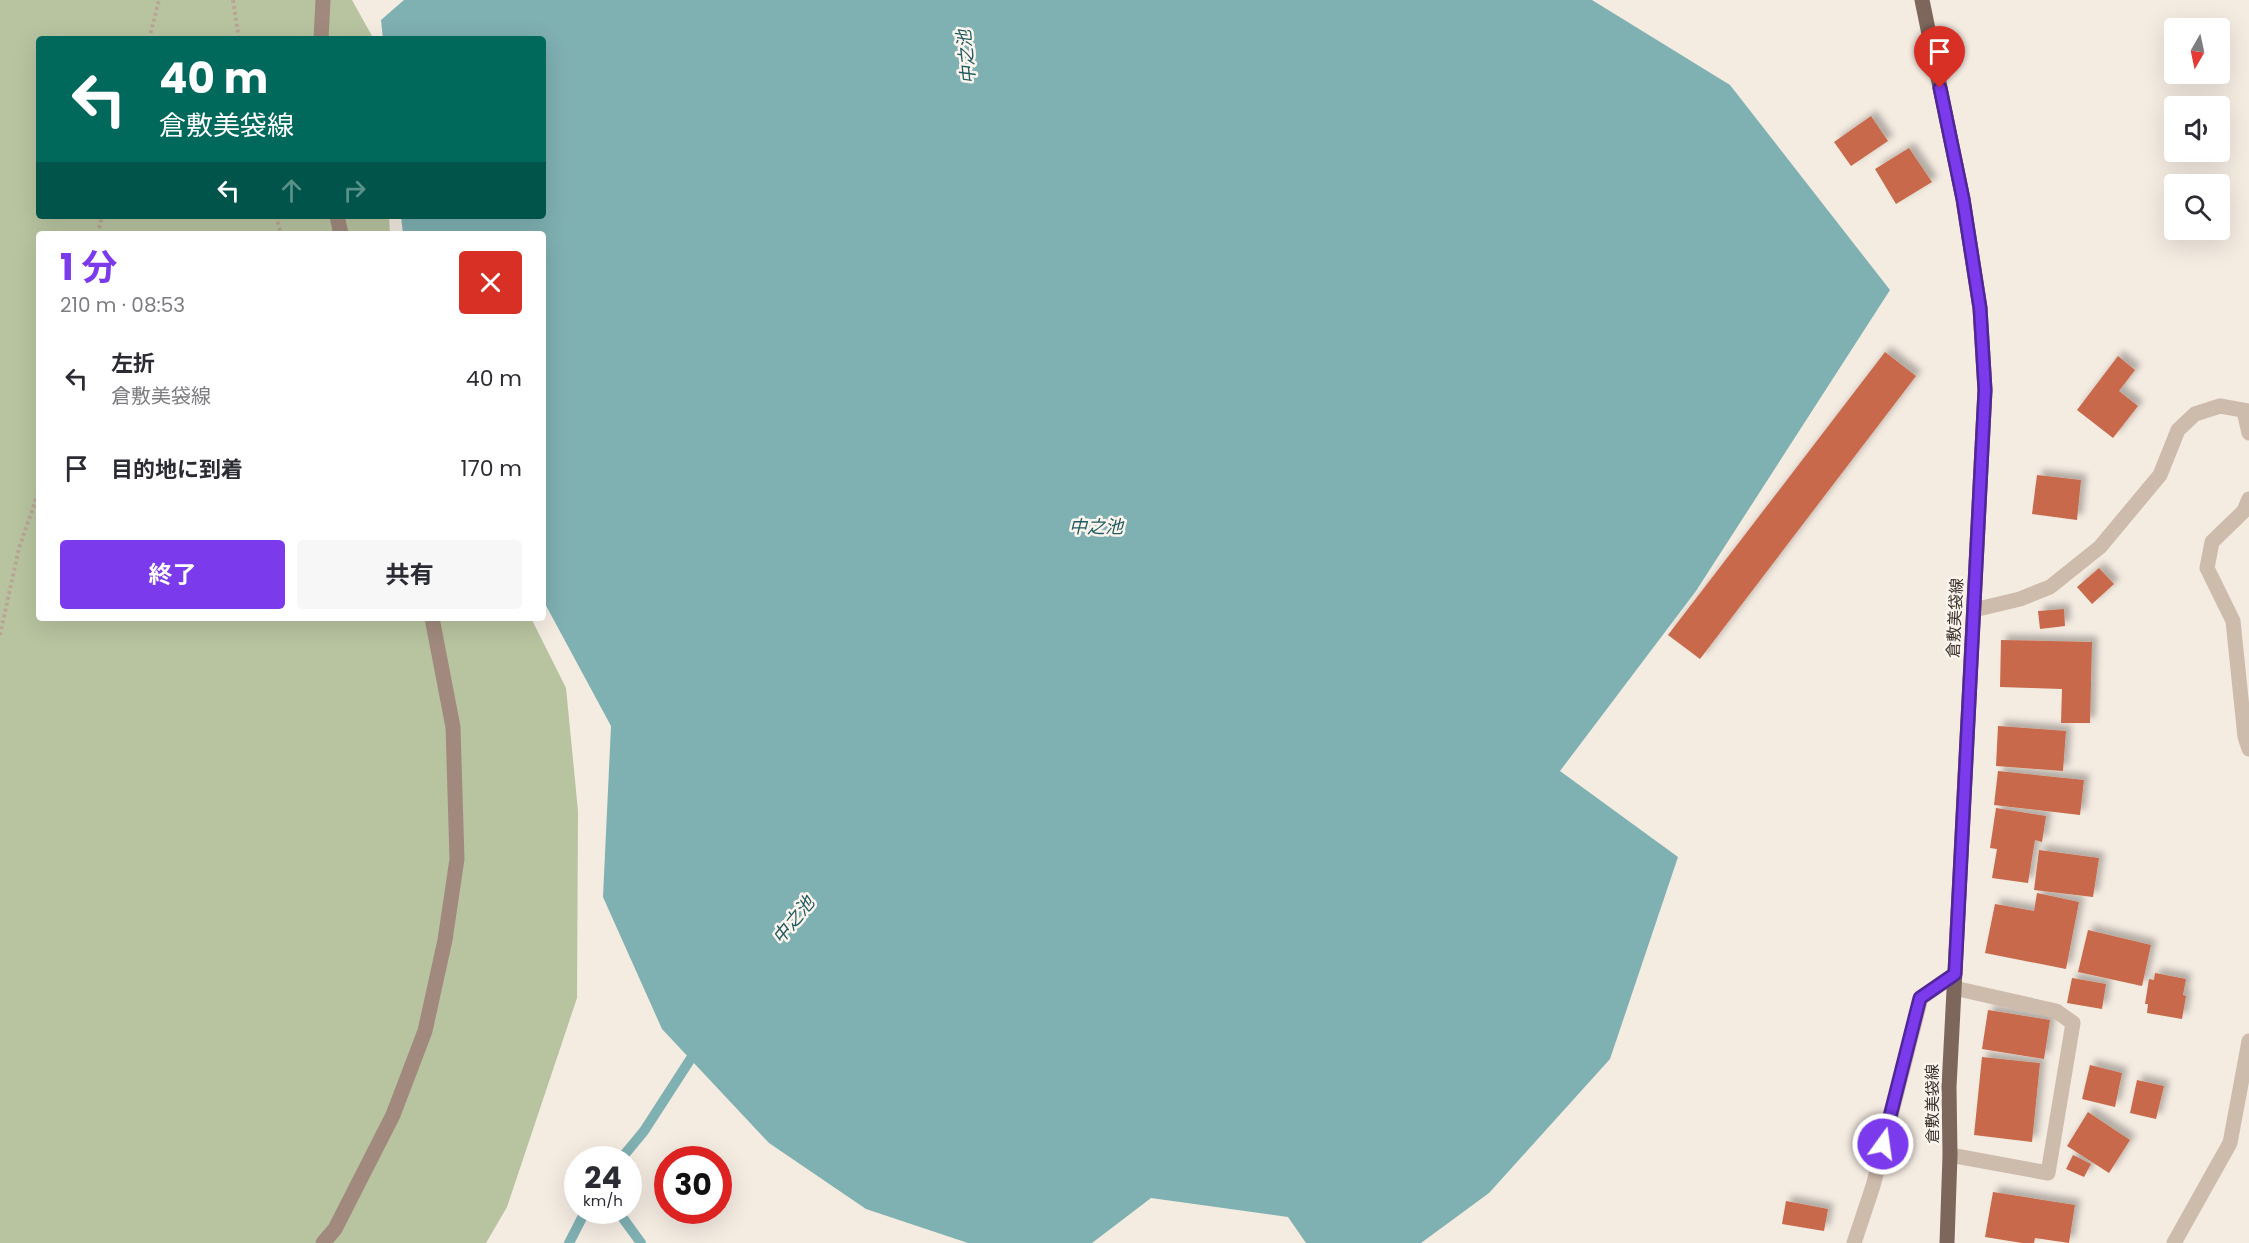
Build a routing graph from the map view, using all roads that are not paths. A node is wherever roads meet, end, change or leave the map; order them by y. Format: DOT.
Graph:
graph roads {
  1 [pos="323,0"];
  2 [pos="1922,0"];
  3 [pos="321,36"];
  4 [pos="2246,411"];
  5 [pos="2249,433"];
  6 [pos="2249,498"];
  7 [pos="1974,610"];
  8 [pos="433,621"];
  9 [pos="2249,750"];
  10 [pos="1954,981"];
  11 [pos="2249,1041"];
  12 [pos="1950,1155"];
  13 [pos="323,1243"];
  14 [pos="1854,1243"];
  15 [pos="1947,1243"];
  16 [pos="2174,1243"];
  1 -- 3 [label="street"];
  2 -- 7 [label="main road, 倉敷美袋線"];
  4 -- 5 [label="street"];
  4 -- 7 [label="street"];
  6 -- 9 [label="street"];
  7 -- 10 [label="main road, 倉敷美袋線"];
  8 -- 13 [label="street"];
  10 -- 12 [label="main road, 倉敷美袋線"];
  10 -- 12 [label="street"];
  10 -- 14 [label="street"];
  11 -- 16 [label="street"];
  12 -- 15 [label="main road, 倉敷美袋線"];
}
